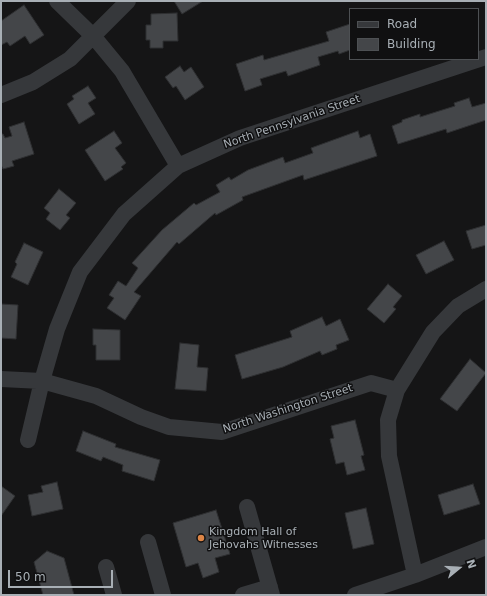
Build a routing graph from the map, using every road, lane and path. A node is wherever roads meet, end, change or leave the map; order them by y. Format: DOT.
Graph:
graph roads {
  1 [pos="57,1"];
  2 [pos="128,1"];
  3 [pos="94,36"];
  4 [pos="477,60"];
  5 [pos="1,95"];
  6 [pos="178,166"];
  7 [pos="486,289"];
  8 [pos="1,379"];
  9 [pos="42,381"];
  10 [pos="396,390"];
  11 [pos="28,440"];
  12 [pos="247,507"];
  13 [pos="148,542"];
  14 [pos="486,547"];
  15 [pos="106,567"];
  16 [pos="415,575"];
  17 [pos="271,591"];
  18 [pos="114,595"];
  19 [pos="163,595"];
  20 [pos="243,595"];
  21 [pos="354,595"];
  1 -- 3 [label="street"];
  2 -- 3 [label="street"];
  3 -- 5 [label="street"];
  3 -- 6 [label="street"];
  4 -- 6 [label="street, North Pennsylvania Street"];
  6 -- 9 [label="street, North Pennsylvania Street"];
  7 -- 10 [label="street"];
  8 -- 9 [label="street, North Washington Street"];
  9 -- 10 [label="street, North Washington Street"];
  9 -- 11 [label="street, North Pennsylvania Street"];
  10 -- 16 [label="street"];
  12 -- 17 [label="street"];
  13 -- 19 [label="street"];
  14 -- 16 [label="street"];
  15 -- 18 [label="street"];
  16 -- 21 [label="street"];
  17 -- 20 [label="street"];
}
